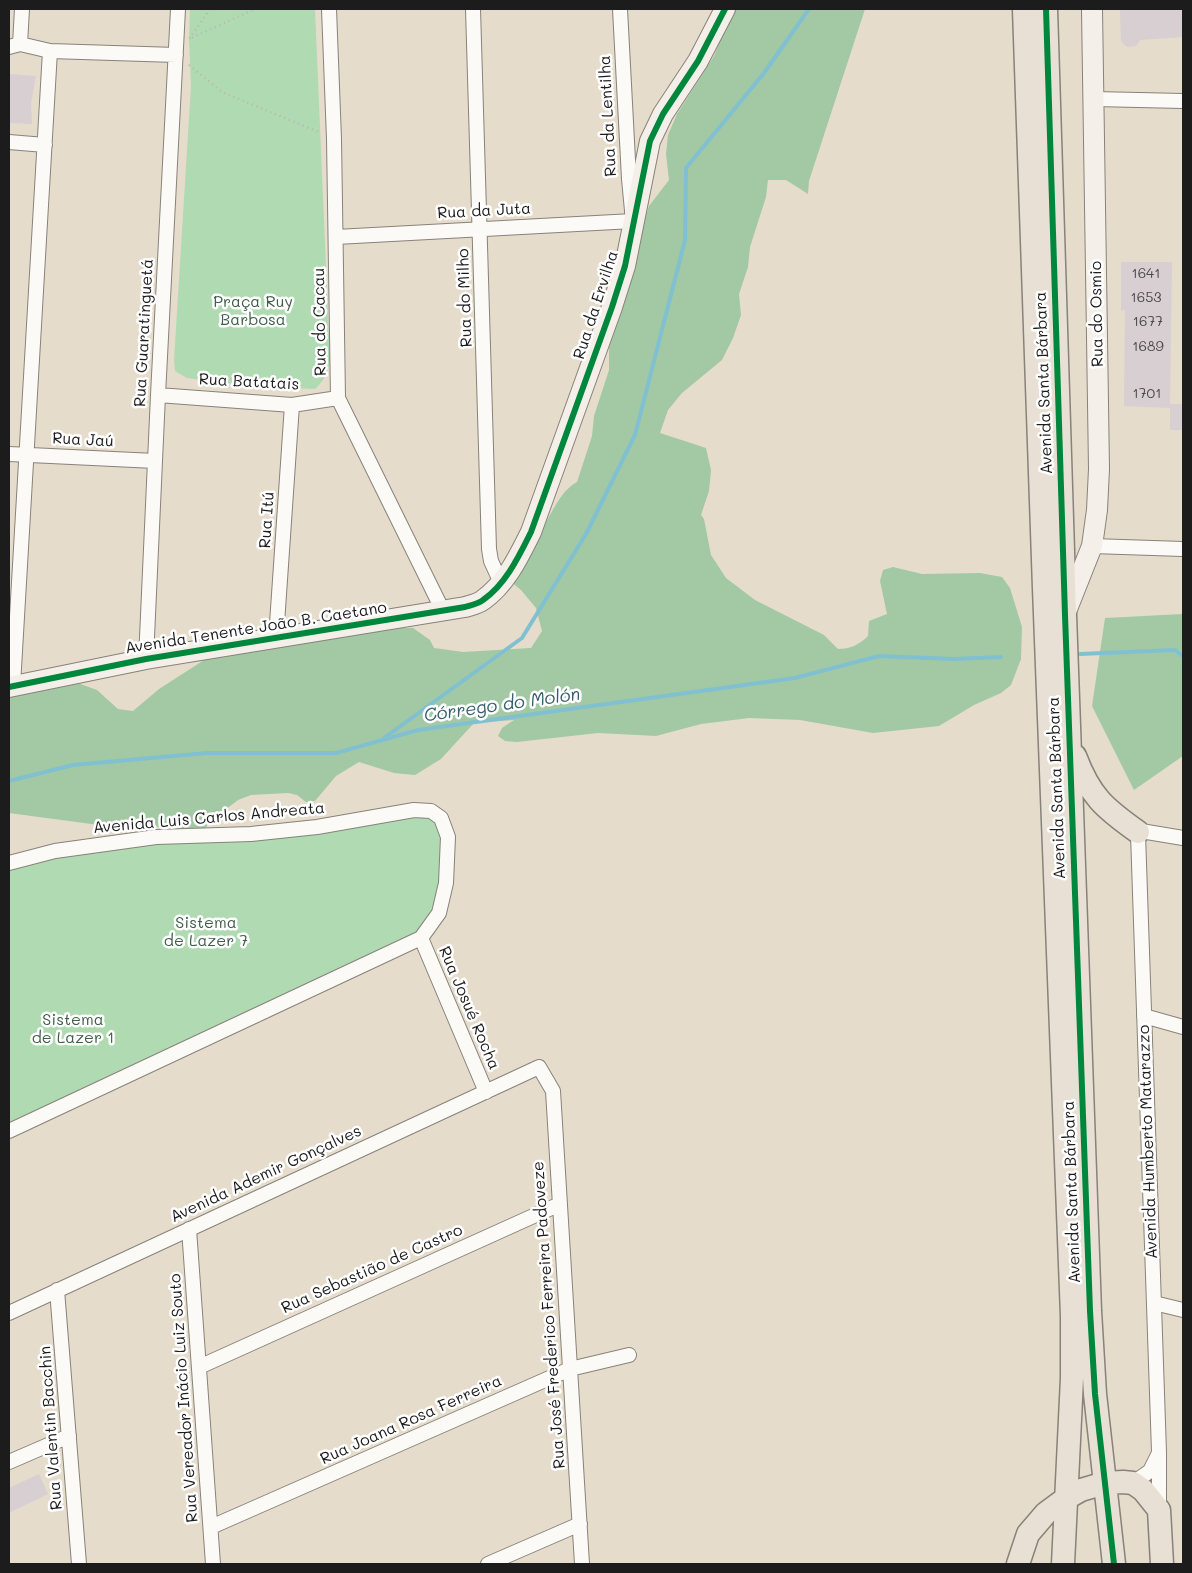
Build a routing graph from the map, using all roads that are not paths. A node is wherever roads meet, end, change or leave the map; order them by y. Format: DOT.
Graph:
graph roads {
  1 [pos="22,9"];
  2 [pos="178,9"];
  3 [pos="328,9"];
  4 [pos="473,9"];
  5 [pos="620,9"];
  6 [pos="725,9"];
  7 [pos="1024,9"];
  8 [pos="1046,9"];
  9 [pos="1092,9"];
  10 [pos="15,46"];
  11 [pos="50,51"];
  12 [pos="176,55"];
  13 [pos="1094,99"];
  14 [pos="1183,101"];
  15 [pos="9,142"];
  16 [pos="45,146"];
  17 [pos="633,221"];
  18 [pos="480,229"];
  19 [pos="336,237"];
  20 [pos="158,394"];
  21 [pos="338,398"];
  22 [pos="292,405"];
  23 [pos="9,454"];
  24 [pos="26,455"];
  25 [pos="155,461"];
  26 [pos="1092,546"];
  27 [pos="1183,549"];
  28 [pos="501,583"];
  29 [pos="443,611"];
  30 [pos="1065,615"];
  31 [pos="276,638"];
  32 [pos="146,658"];
  33 [pos="11,686"];
  34 [pos="1070,740"];
  35 [pos="1138,832"];
  36 [pos="1183,838"];
  37 [pos="9,863"];
  38 [pos="420,938"];
  39 [pos="1144,1016"];
  40 [pos="1183,1027"];
  41 [pos="539,1067"];
  42 [pos="486,1092"];
  43 [pos="9,1130"];
  44 [pos="560,1204"];
  45 [pos="189,1229"];
  46 [pos="57,1290"];
  47 [pos="1154,1303"];
  48 [pos="1183,1310"];
  49 [pos="9,1314"];
  50 [pos="629,1355"];
  51 [pos="199,1366"];
  52 [pos="570,1369"];
  53 [pos="69,1436"];
  54 [pos="1159,1452"];
  55 [pos="9,1462"];
  56 [pos="1106,1483"];
  57 [pos="1133,1484"];
  58 [pos="1065,1499"];
  59 [pos="1160,1510"];
  60 [pos="580,1524"];
  61 [pos="211,1527"];
  62 [pos="79,1564"];
  63 [pos="213,1564"];
  64 [pos="488,1564"];
  65 [pos="582,1564"];
  66 [pos="1018,1564"];
  67 [pos="1063,1564"];
  68 [pos="1114,1564"];
  69 [pos="1162,1564"];
  1 -- 10 [label="street"];
  2 -- 12 [label="street, Rua Guaratinguetá"];
  3 -- 19 [label="street, Rua do Cacau"];
  4 -- 18 [label="street, Rua do Milho"];
  5 -- 17 [label="street, Rua da Lentilha"];
  6 -- 17 [label="street, Rua da Ervilha"];
  7 -- 58 [label="main road, Avenida Santa Bárbara"];
  8 -- 30 [label="main road, Avenida Santa Bárbara"];
  9 -- 13 [label="street, Rua do Osmio"];
  10 -- 11 [label="street"];
  11 -- 12 [label="street"];
  11 -- 16 [label="street"];
  12 -- 20 [label="street, Rua Guaratinguetá"];
  13 -- 14 [label="street"];
  13 -- 26 [label="street, Rua do Osmio"];
  15 -- 16 [label="street"];
  16 -- 24 [label="street"];
  17 -- 18 [label="street, Rua da Juta"];
  17 -- 28 [label="street, Rua da Ervilha"];
  18 -- 19 [label="street, Rua da Juta"];
  18 -- 28 [label="street, Rua do Milho"];
  19 -- 21 [label="street, Rua do Cacau"];
  20 -- 22 [label="street, Rua Batatais"];
  20 -- 25 [label="street, Rua Guaratinguetá"];
  21 -- 22 [label="street, Rua Batatais"];
  21 -- 29 [label="street, Rua do Cacau"];
  22 -- 31 [label="street, Rua Itú"];
  23 -- 24 [label="street, Rua Jaú"];
  24 -- 25 [label="street, Rua Jaú"];
  24 -- 33 [label="street"];
  25 -- 32 [label="street, Rua Guaratinguetá"];
  26 -- 27 [label="street"];
  26 -- 30 [label="street, Rua do Osmio"];
  28 -- 29 [label="street, Avenida Tenente João B. Caetano"];
  29 -- 31 [label="street, Avenida Tenente João B. Caetano"];
  30 -- 34 [label="main road, Avenida Santa Bárbara"];
  31 -- 32 [label="street, Avenida Tenente João B. Caetano"];
  32 -- 33 [label="street, Avenida Tenente João B. Caetano"];
  34 -- 35 [label="main road"];
  34 -- 56 [label="main road, Avenida Santa Bárbara"];
  35 -- 36 [label="street"];
  35 -- 39 [label="street, Avenida Humberto Matarazzo"];
  37 -- 38 [label="street, Avenida Luis Carlos Andreata"];
  38 -- 42 [label="street, Rua Josué Rocha"];
  38 -- 43 [label="street"];
  39 -- 40 [label="street"];
  39 -- 47 [label="street, Avenida Humberto Matarazzo"];
  41 -- 42 [label="street, Avenida Ademir Gonçalves"];
  41 -- 44 [label="street, Rua José Frederico Ferreira Padoveze"];
  42 -- 45 [label="street, Avenida Ademir Gonçalves"];
  44 -- 51 [label="street, Rua Sebastião de Castro"];
  44 -- 52 [label="street, Rua José Frederico Ferreira Padoveze"];
  45 -- 46 [label="street, Avenida Ademir Gonçalves"];
  45 -- 51 [label="street, Rua Vereador Inácio Luiz Souto"];
  46 -- 49 [label="street, Avenida Ademir Gonçalves"];
  46 -- 53 [label="street, Rua Valentin Bacchin"];
  47 -- 48 [label="street"];
  47 -- 54 [label="street, Avenida Humberto Matarazzo"];
  50 -- 52 [label="street, Rua Joana Rosa Ferreira"];
  51 -- 61 [label="street, Rua Vereador Inácio Luiz Souto"];
  52 -- 60 [label="street, Rua José Frederico Ferreira Padoveze"];
  52 -- 61 [label="street, Rua Joana Rosa Ferreira"];
  53 -- 55 [label="street"];
  53 -- 62 [label="street, Rua Valentin Bacchin"];
  54 -- 57 [label="street"];
  54 -- 59 [label="street, Avenida Humberto Matarazzo"];
  56 -- 57 [label="main road"];
  56 -- 58 [label="main road"];
  56 -- 68 [label="main road, Avenida Santa Bárbara"];
  57 -- 59 [label="main road"];
  58 -- 66 [label="main road"];
  58 -- 67 [label="main road, Avenida Santa Bárbara"];
  59 -- 69 [label="main road, Avenida Humberto Matarazzo"];
  60 -- 64 [label="street"];
  60 -- 65 [label="street, Rua José Frederico Ferreira Padoveze"];
  61 -- 63 [label="street, Rua Vereador Inácio Luiz Souto"];
}
